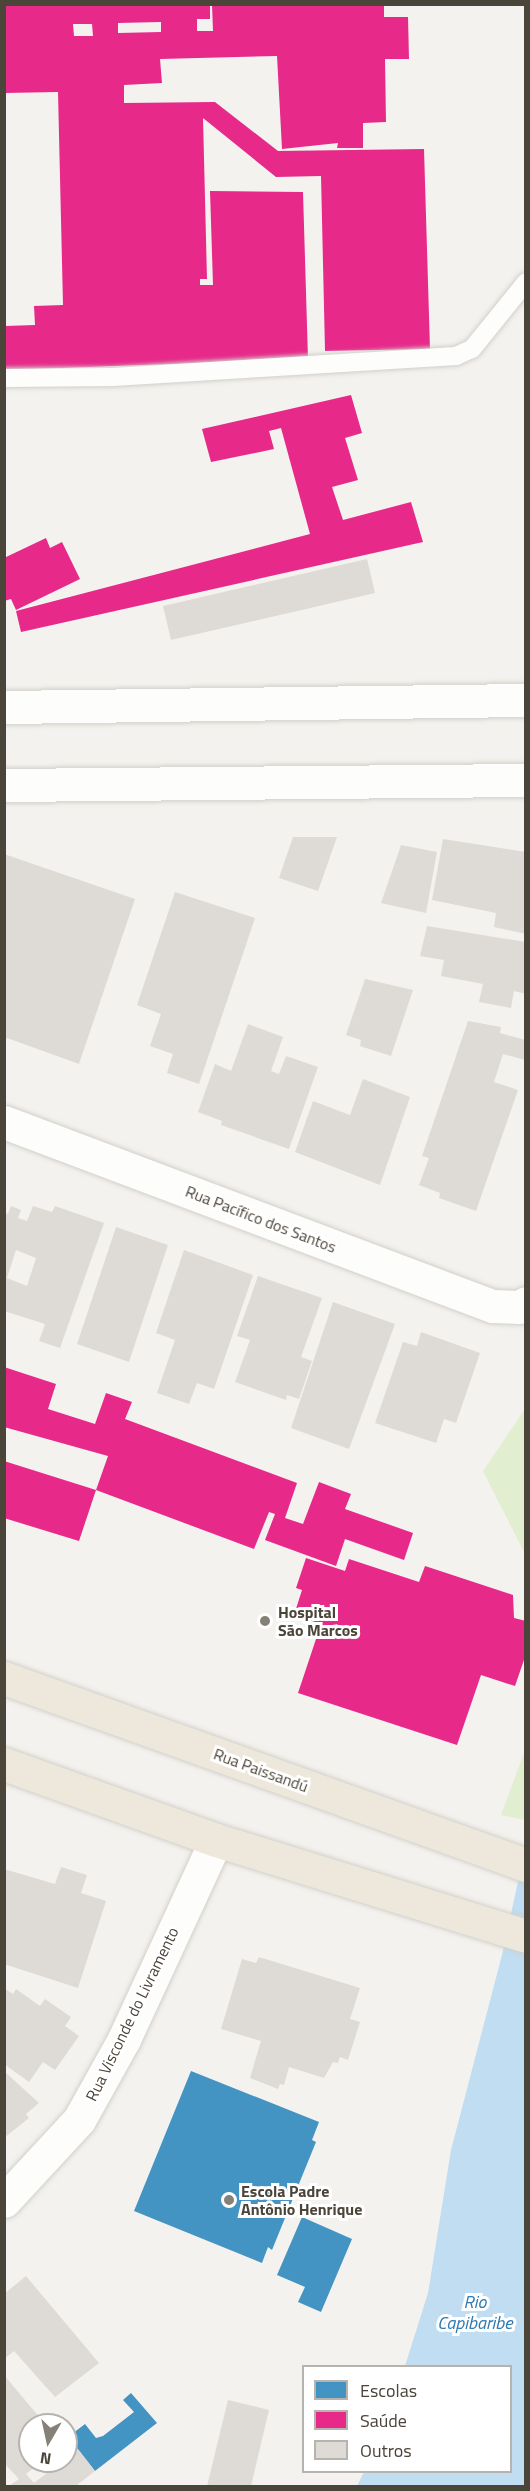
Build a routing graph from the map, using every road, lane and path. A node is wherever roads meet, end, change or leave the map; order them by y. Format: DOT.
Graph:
graph roads {
  1 [pos="525,282"];
  2 [pos="4,378"];
  3 [pos="525,700"];
  4 [pos="4,706"];
  5 [pos="525,780"];
  6 [pos="4,785"];
  7 [pos="4,1122"];
  8 [pos="522,1305"];
  9 [pos="4,1678"];
  10 [pos="4,1764"];
  11 [pos="216,1840"];
  12 [pos="521,1863"];
  13 [pos="513,1932"];
  14 [pos="4,2201"];
  1 -- 2 [label="lane"];
  3 -- 4 [label="street"];
  5 -- 6 [label="street"];
  7 -- 8 [label="street, Rua Pacífico dos Santos"];
  9 -- 12 [label="highway, Rua Paissandú"];
  10 -- 11 [label="highway"];
  11 -- 13 [label="highway"];
  11 -- 14 [label="street, Rua Visconde do Livramento"];
}
